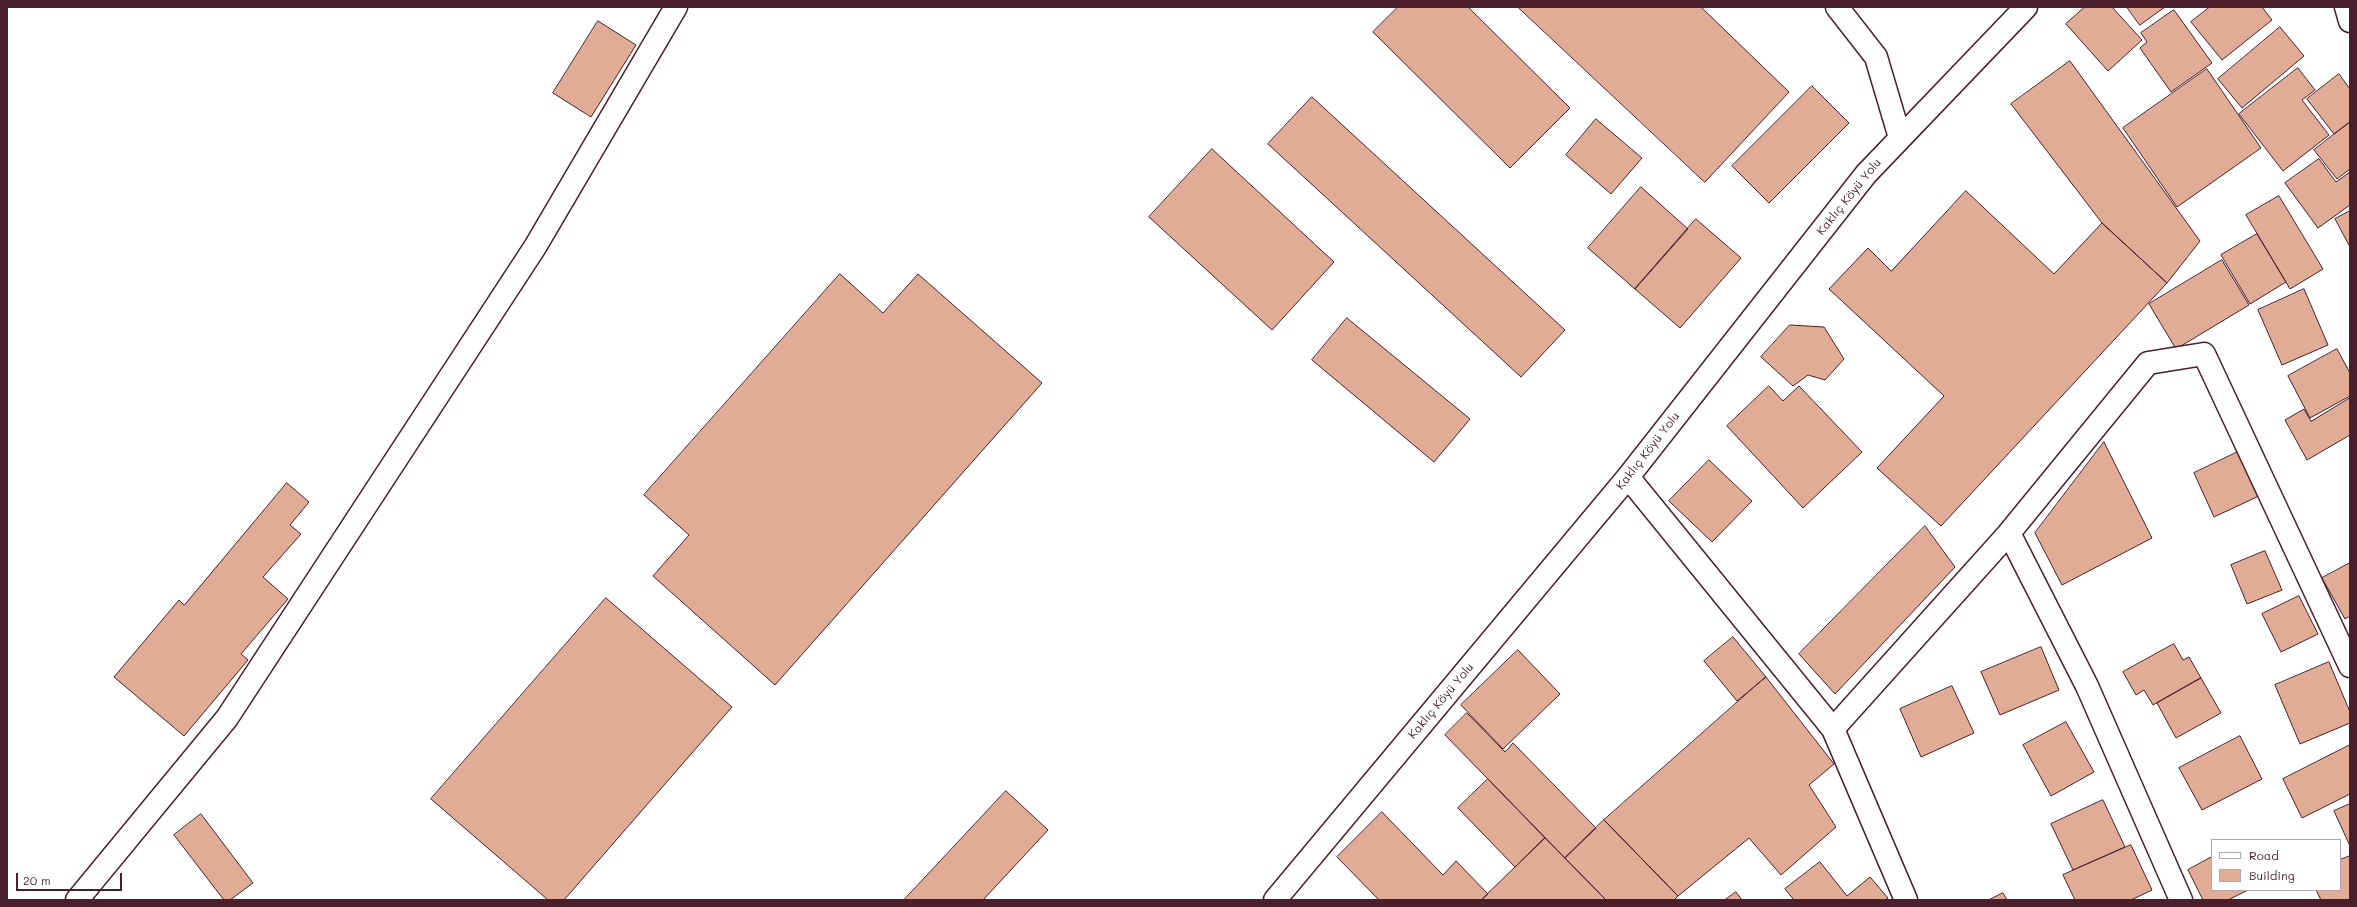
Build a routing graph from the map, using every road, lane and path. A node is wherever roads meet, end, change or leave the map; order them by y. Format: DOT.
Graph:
graph roads {
  1 [pos="676,7"];
  2 [pos="1837,7"];
  3 [pos="2026,7"];
  4 [pos="2346,7"];
  5 [pos="2350,21"];
  6 [pos="1900,138"];
  7 [pos="1628,477"];
  8 [pos="2009,534"];
  9 [pos="2350,666"];
  10 [pos="1833,729"];
  11 [pos="1904,899"];
  12 [pos="77,900"];
  13 [pos="1275,900"];
  14 [pos="2181,900"];
  1 -- 12 [label="street"];
  2 -- 6 [label="street"];
  3 -- 6 [label="street, Kaklıç Köyü Yolu"];
  4 -- 5 [label="street"];
  6 -- 7 [label="street, Kaklıç Köyü Yolu"];
  7 -- 10 [label="street"];
  7 -- 13 [label="street, Kaklıç Köyü Yolu"];
  8 -- 9 [label="street"];
  8 -- 10 [label="street"];
  8 -- 14 [label="street"];
  10 -- 11 [label="street"];
}
